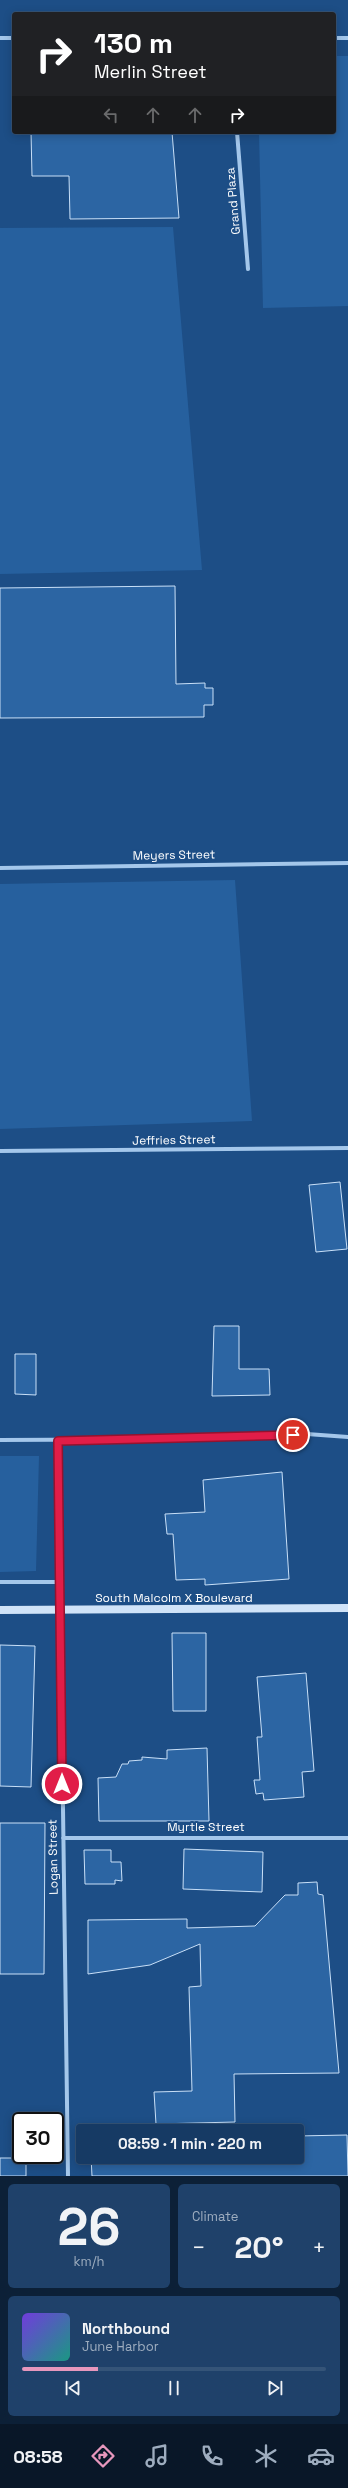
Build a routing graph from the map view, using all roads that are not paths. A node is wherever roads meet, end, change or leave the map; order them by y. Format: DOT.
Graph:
graph roads {
  1 [pos="0,38"];
  2 [pos="12,38"];
  3 [pos="336,38"];
  4 [pos="348,38"];
  5 [pos="237,134"];
  6 [pos="248,268"];
  7 [pos="348,863"];
  8 [pos="0,868"];
  9 [pos="348,1148"];
  10 [pos="0,1151"];
  11 [pos="348,1437"];
  12 [pos="0,1440"];
  13 [pos="58,1441"];
  14 [pos="0,1582"];
  15 [pos="61,1582"];
  16 [pos="348,1608"];
  17 [pos="0,1610"];
  18 [pos="61,1610"];
  19 [pos="63,1838"];
  20 [pos="348,1838"];
  21 [pos="68,2176"];
  1 -- 2 [label="street"];
  3 -- 4 [label="street"];
  5 -- 6 [label="street, Grand Plaza"];
  7 -- 8 [label="street, Meyers Street"];
  9 -- 10 [label="street, Jeffries Street"];
  11 -- 13 [label="street"];
  12 -- 13 [label="street"];
  13 -- 15 [label="street, Logan Street"];
  14 -- 15 [label="street"];
  15 -- 18 [label="street, Logan Street"];
  16 -- 18 [label="street, South Malcolm X Boulevard"];
  17 -- 18 [label="street, South Malcolm X Boulevard"];
  18 -- 19 [label="street, Logan Street"];
  19 -- 20 [label="street, Myrtle Street"];
  19 -- 21 [label="street, Logan Street"];
}
